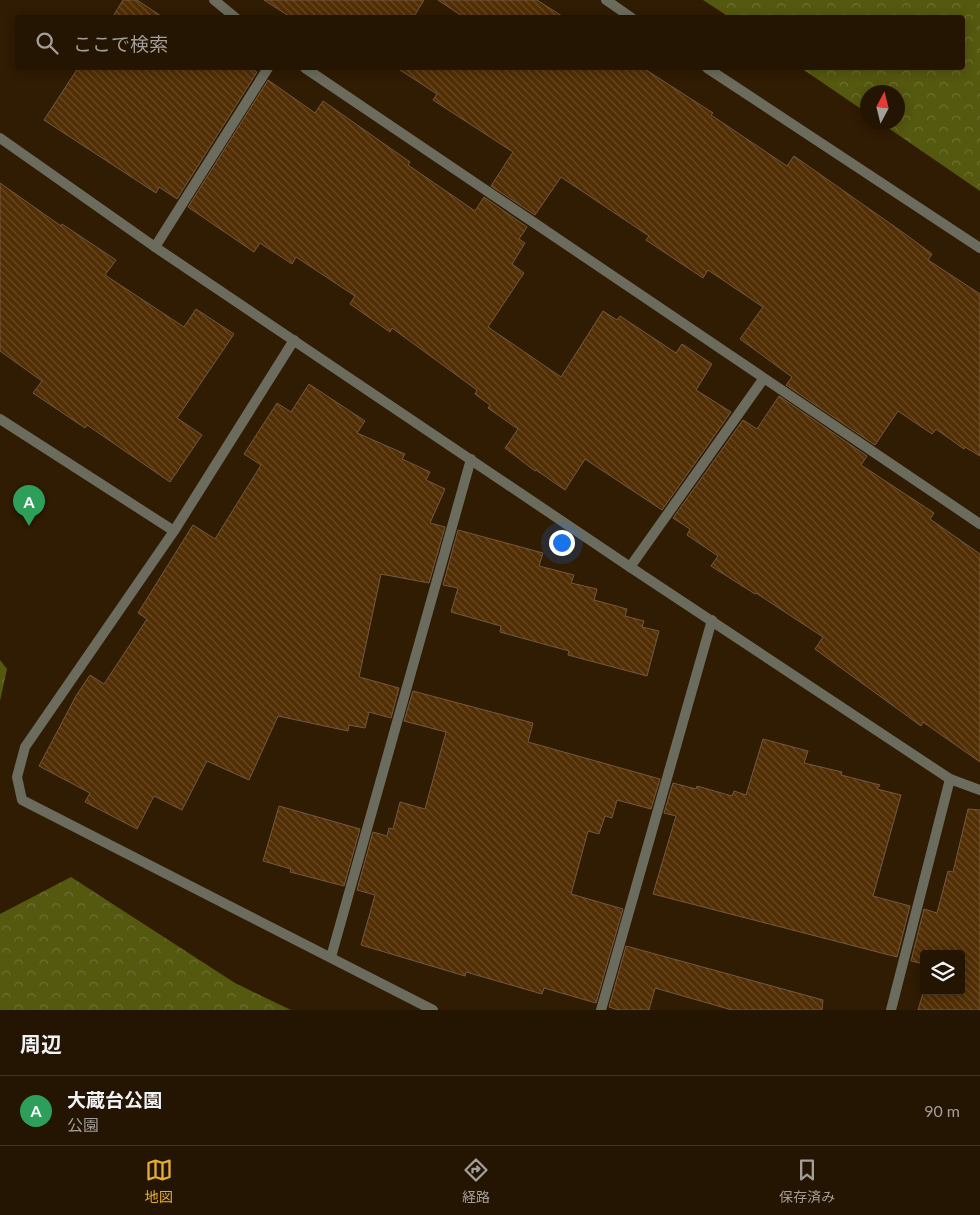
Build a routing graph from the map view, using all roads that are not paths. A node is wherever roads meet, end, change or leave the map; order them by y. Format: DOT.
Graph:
graph roads {
  1 [pos="214,0"];
  2 [pos="606,0"];
  3 [pos="232,15"];
  4 [pos="628,15"];
  5 [pos="267,70"];
  6 [pos="308,70"];
  7 [pos="711,70"];
  8 [pos="0,138"];
  9 [pos="155,247"];
  10 [pos="980,248"];
  11 [pos="294,340"];
  12 [pos="764,378"];
  13 [pos="0,420"];
  14 [pos="472,459"];
  15 [pos="980,524"];
  16 [pos="174,532"];
  17 [pos="630,567"];
  18 [pos="712,620"];
  19 [pos="950,779"];
  20 [pos="980,790"];
  21 [pos="331,957"];
  22 [pos="433,1010"];
  23 [pos="601,1010"];
  24 [pos="891,1010"];
  1 -- 3 [label="street"];
  2 -- 4 [label="street"];
  5 -- 9 [label="street"];
  6 -- 12 [label="street"];
  7 -- 10 [label="street"];
  8 -- 9 [label="street"];
  9 -- 11 [label="street"];
  11 -- 14 [label="street"];
  11 -- 16 [label="street"];
  12 -- 15 [label="street"];
  12 -- 17 [label="street"];
  13 -- 16 [label="street"];
  14 -- 17 [label="street"];
  14 -- 21 [label="street"];
  16 -- 21 [label="street"];
  17 -- 18 [label="street"];
  18 -- 19 [label="street"];
  18 -- 23 [label="street"];
  19 -- 20 [label="street"];
  19 -- 24 [label="street"];
  21 -- 22 [label="street"];
}
